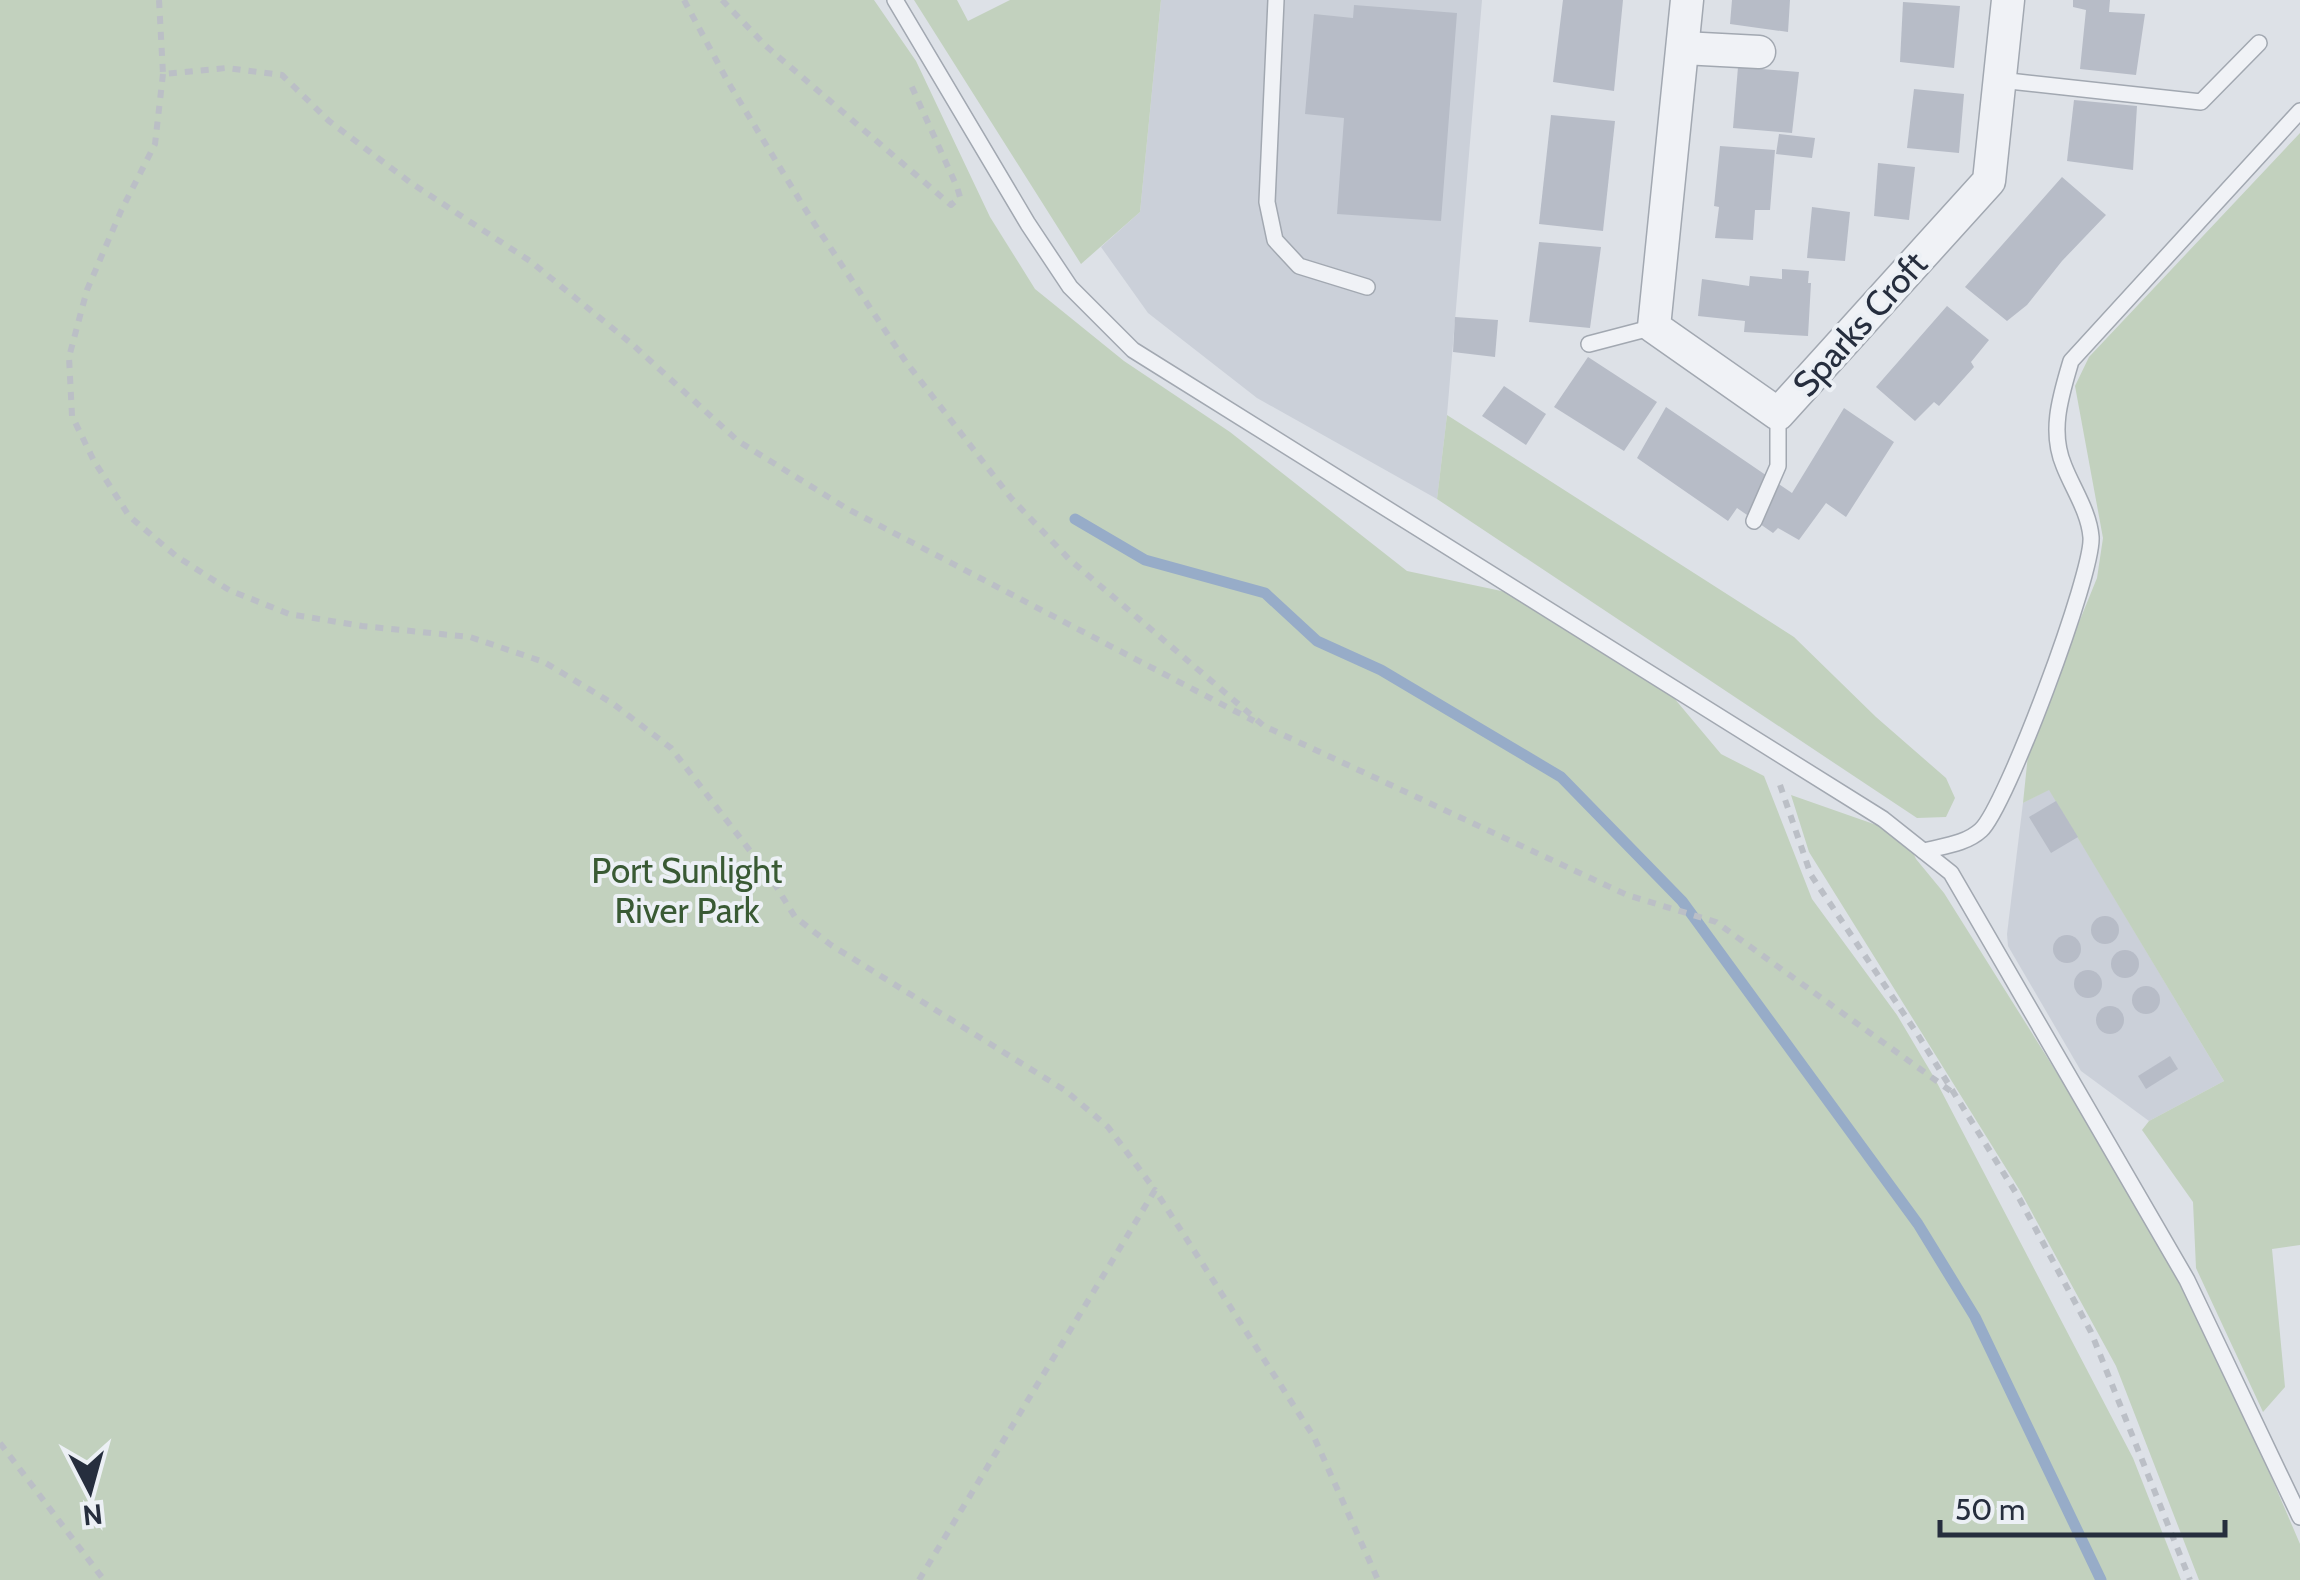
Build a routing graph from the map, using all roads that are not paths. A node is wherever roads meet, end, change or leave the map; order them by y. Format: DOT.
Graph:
graph roads {
  1 [pos="896,0"];
  2 [pos="1276,0"];
  3 [pos="1687,0"];
  4 [pos="2008,0"];
  5 [pos="2259,42"];
  6 [pos="1683,48"];
  7 [pos="1759,52"];
  8 [pos="2000,80"];
  9 [pos="2300,111"];
  10 [pos="1367,287"];
  11 [pos="1654,327"];
  12 [pos="1589,344"];
  13 [pos="1778,414"];
  14 [pos="1754,521"];
  15 [pos="1924,851"];
  16 [pos="2300,1517"];
  1 -- 15 [label="lane"];
  2 -- 10 [label="lane"];
  3 -- 6 [label="street"];
  4 -- 8 [label="street, Sparks Croft"];
  5 -- 8 [label="lane"];
  6 -- 7 [label="street"];
  6 -- 11 [label="street"];
  8 -- 13 [label="street, Sparks Croft"];
  9 -- 15 [label="lane"];
  11 -- 12 [label="lane"];
  11 -- 13 [label="street, Sparks Croft"];
  13 -- 14 [label="lane"];
  15 -- 16 [label="lane"];
}
